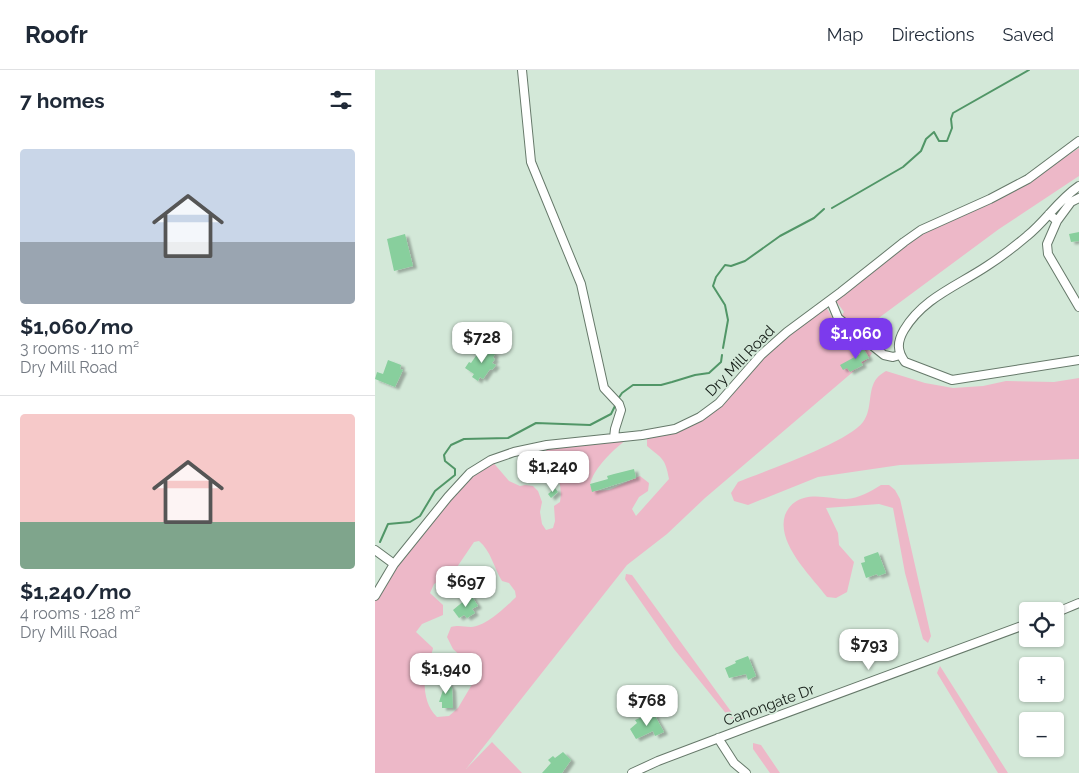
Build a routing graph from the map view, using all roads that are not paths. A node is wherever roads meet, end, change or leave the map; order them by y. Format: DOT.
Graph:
graph roads {
  1 [pos="522,70"];
  2 [pos="1079,141"];
  3 [pos="1079,186"];
  4 [pos="1079,198"];
  5 [pos="1049,214"];
  6 [pos="1057,221"];
  7 [pos="831,301"];
  8 [pos="1079,308"];
  9 [pos="900,355"];
  10 [pos="1079,360"];
  11 [pos="614,438"];
  12 [pos="375,550"];
  13 [pos="395,564"];
  14 [pos="375,596"];
  15 [pos="1079,603"];
  16 [pos="1064,609"];
  17 [pos="1019,627"];
  18 [pos="718,738"];
  19 [pos="632,773"];
  20 [pos="746,773"];
  1 -- 11 [label="street"];
  2 -- 7 [label="street, Dry Mill Road"];
  3 -- 5 [label="street"];
  4 -- 6 [label="street"];
  5 -- 6 [label="street"];
  5 -- 9 [label="street"];
  6 -- 8 [label="street"];
  7 -- 9 [label="street"];
  7 -- 11 [label="street, Dry Mill Road"];
  9 -- 10 [label="street"];
  11 -- 13 [label="street, Dry Mill Road"];
  12 -- 13 [label="street"];
  13 -- 14 [label="street, Dry Mill Road"];
  15 -- 16 [label="street"];
  17 -- 18 [label="street, Canongate Dr"];
  18 -- 19 [label="street, Canongate Dr"];
  18 -- 20 [label="street"];
}
